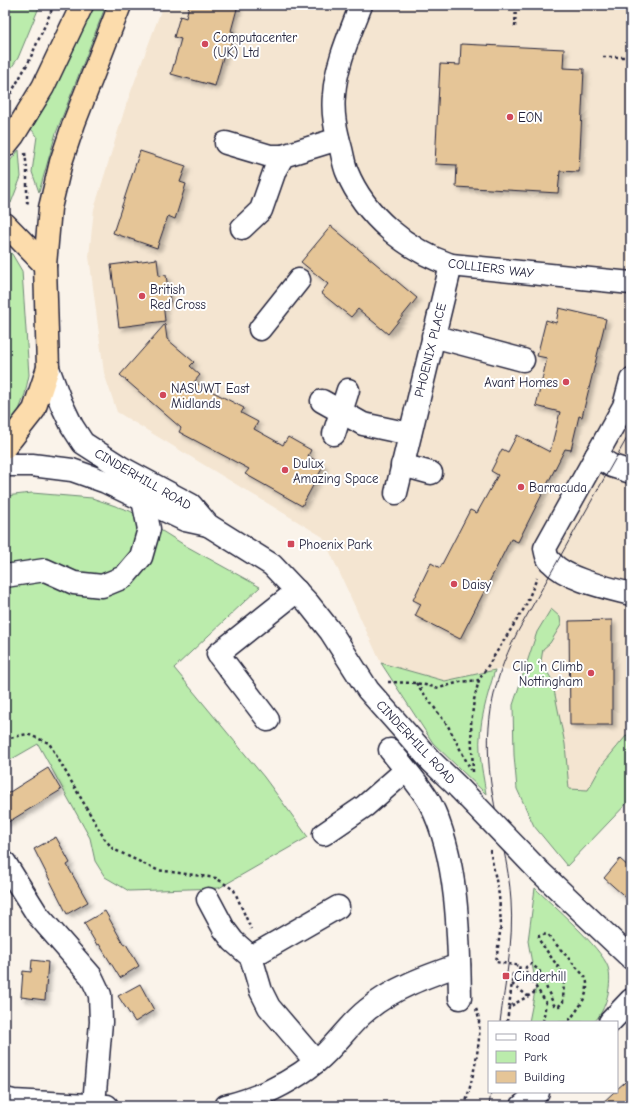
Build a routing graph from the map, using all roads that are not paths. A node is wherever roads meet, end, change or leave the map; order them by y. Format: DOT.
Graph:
graph roads {
  1 [pos="82,5"];
  2 [pos="120,5"];
  3 [pos="360,5"];
  4 [pos="338,139"];
  5 [pos="226,143"];
  6 [pos="5,146"];
  7 [pos="283,156"];
  8 [pos="5,224"];
  9 [pos="242,228"];
  10 [pos="45,265"];
  11 [pos="451,265"];
  12 [pos="299,280"];
  13 [pos="631,283"];
  14 [pos="260,329"];
  15 [pos="433,336"];
  16 [pos="523,360"];
  17 [pos="48,368"];
  18 [pos="631,380"];
  19 [pos="348,390"];
  20 [pos="322,400"];
  21 [pos="342,411"];
  22 [pos="334,434"];
  23 [pos="410,434"];
  24 [pos="5,448"];
  25 [pos="596,456"];
  26 [pos="5,465"];
  27 [pos="402,465"];
  28 [pos="631,472"];
  29 [pos="431,473"];
  30 [pos="396,493"];
  31 [pos="143,500"];
  32 [pos="208,525"];
  33 [pos="5,576"];
  34 [pos="297,591"];
  35 [pos="631,594"];
  36 [pos="268,720"];
  37 [pos="390,750"];
  38 [pos="405,771"];
  39 [pos="324,834"];
  40 [pos="7,868"];
  41 [pos="208,899"];
  42 [pos="338,907"];
  43 [pos="248,946"];
  44 [pos="631,958"];
  45 [pos="459,964"];
  46 [pos="460,998"];
  47 [pos="631,1000"];
  48 [pos="611,1021"];
  49 [pos="316,1062"];
  50 [pos="537,1093"];
  51 [pos="5,1099"];
  52 [pos="102,1105"];
  53 [pos="226,1106"];
  54 [pos="522,1106"];
  1 -- 6 [label="highway"];
  2 -- 10 [label="highway"];
  3 -- 4 [label="street, COLLIERS WAY"];
  4 -- 7 [label="street"];
  4 -- 11 [label="street, COLLIERS WAY"];
  5 -- 7 [label="street"];
  7 -- 9 [label="street"];
  8 -- 10 [label="highway"];
  10 -- 17 [label="highway"];
  11 -- 13 [label="street, COLLIERS WAY"];
  11 -- 15 [label="street, PHOENIX PLACE"];
  12 -- 14 [label="street"];
  15 -- 16 [label="street"];
  15 -- 23 [label="street, PHOENIX PLACE"];
  17 -- 24 [label="highway"];
  17 -- 32 [label="street, CINDERHILL ROAD"];
  18 -- 25 [label="street"];
  19 -- 21 [label="street"];
  20 -- 21 [label="street"];
  21 -- 22 [label="street"];
  21 -- 23 [label="street"];
  23 -- 27 [label="street, PHOENIX PLACE"];
  25 -- 28 [label="street"];
  25 -- 35 [label="street"];
  26 -- 31 [label="street, CINDERHILL ROAD"];
  27 -- 29 [label="street"];
  27 -- 30 [label="street, PHOENIX PLACE"];
  31 -- 32 [label="street, CINDERHILL ROAD"];
  31 -- 33 [label="street"];
  32 -- 34 [label="street, CINDERHILL ROAD"];
  34 -- 36 [label="street"];
  34 -- 44 [label="street, CINDERHILL ROAD, bridge"];
  37 -- 38 [label="street"];
  38 -- 39 [label="street"];
  38 -- 45 [label="street"];
  40 -- 52 [label="street"];
  41 -- 43 [label="street"];
  42 -- 43 [label="street"];
  43 -- 49 [label="street"];
  45 -- 46 [label="street"];
  45 -- 49 [label="street"];
  47 -- 48 [label="street"];
  49 -- 53 [label="street"];
  50 -- 54 [label="street"];
  51 -- 52 [label="street"];
}
